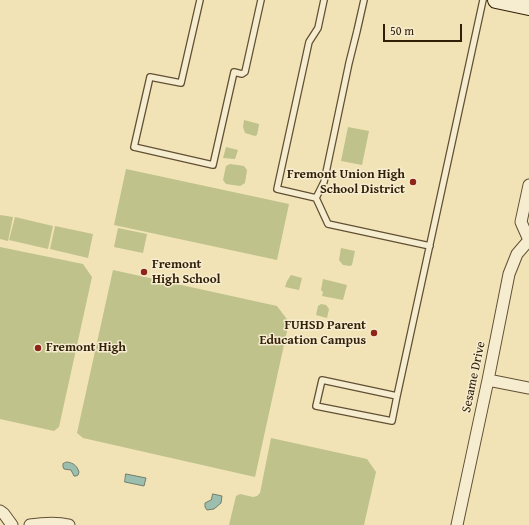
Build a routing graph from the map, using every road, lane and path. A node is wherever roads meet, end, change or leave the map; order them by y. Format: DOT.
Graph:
graph roads {
  1 [pos="200,0"];
  2 [pos="261,0"];
  3 [pos="324,0"];
  4 [pos="364,0"];
  5 [pos="483,0"];
  6 [pos="496,0"];
  7 [pos="529,7"];
  8 [pos="529,185"];
  9 [pos="316,198"];
  10 [pos="529,240"];
  11 [pos="430,246"];
  12 [pos="488,380"];
  13 [pos="529,388"];
  14 [pos="398,396"];
  15 [pos="0,511"];
  16 [pos="12,525"];
  17 [pos="30,525"];
  18 [pos="70,525"];
  19 [pos="457,525"];
  1 -- 2 [label="lane"];
  3 -- 9 [label="lane"];
  4 -- 9 [label="lane"];
  5 -- 11 [label="lane"];
  6 -- 7 [label="main road"];
  8 -- 10 [label="street"];
  9 -- 11 [label="lane"];
  10 -- 12 [label="street, Sesame Drive"];
  11 -- 14 [label="lane"];
  12 -- 13 [label="street"];
  12 -- 19 [label="street, Sesame Drive"];
  14 -- 14 [label="lane"];
  15 -- 16 [label="street"];
  17 -- 18 [label="street"];
}
